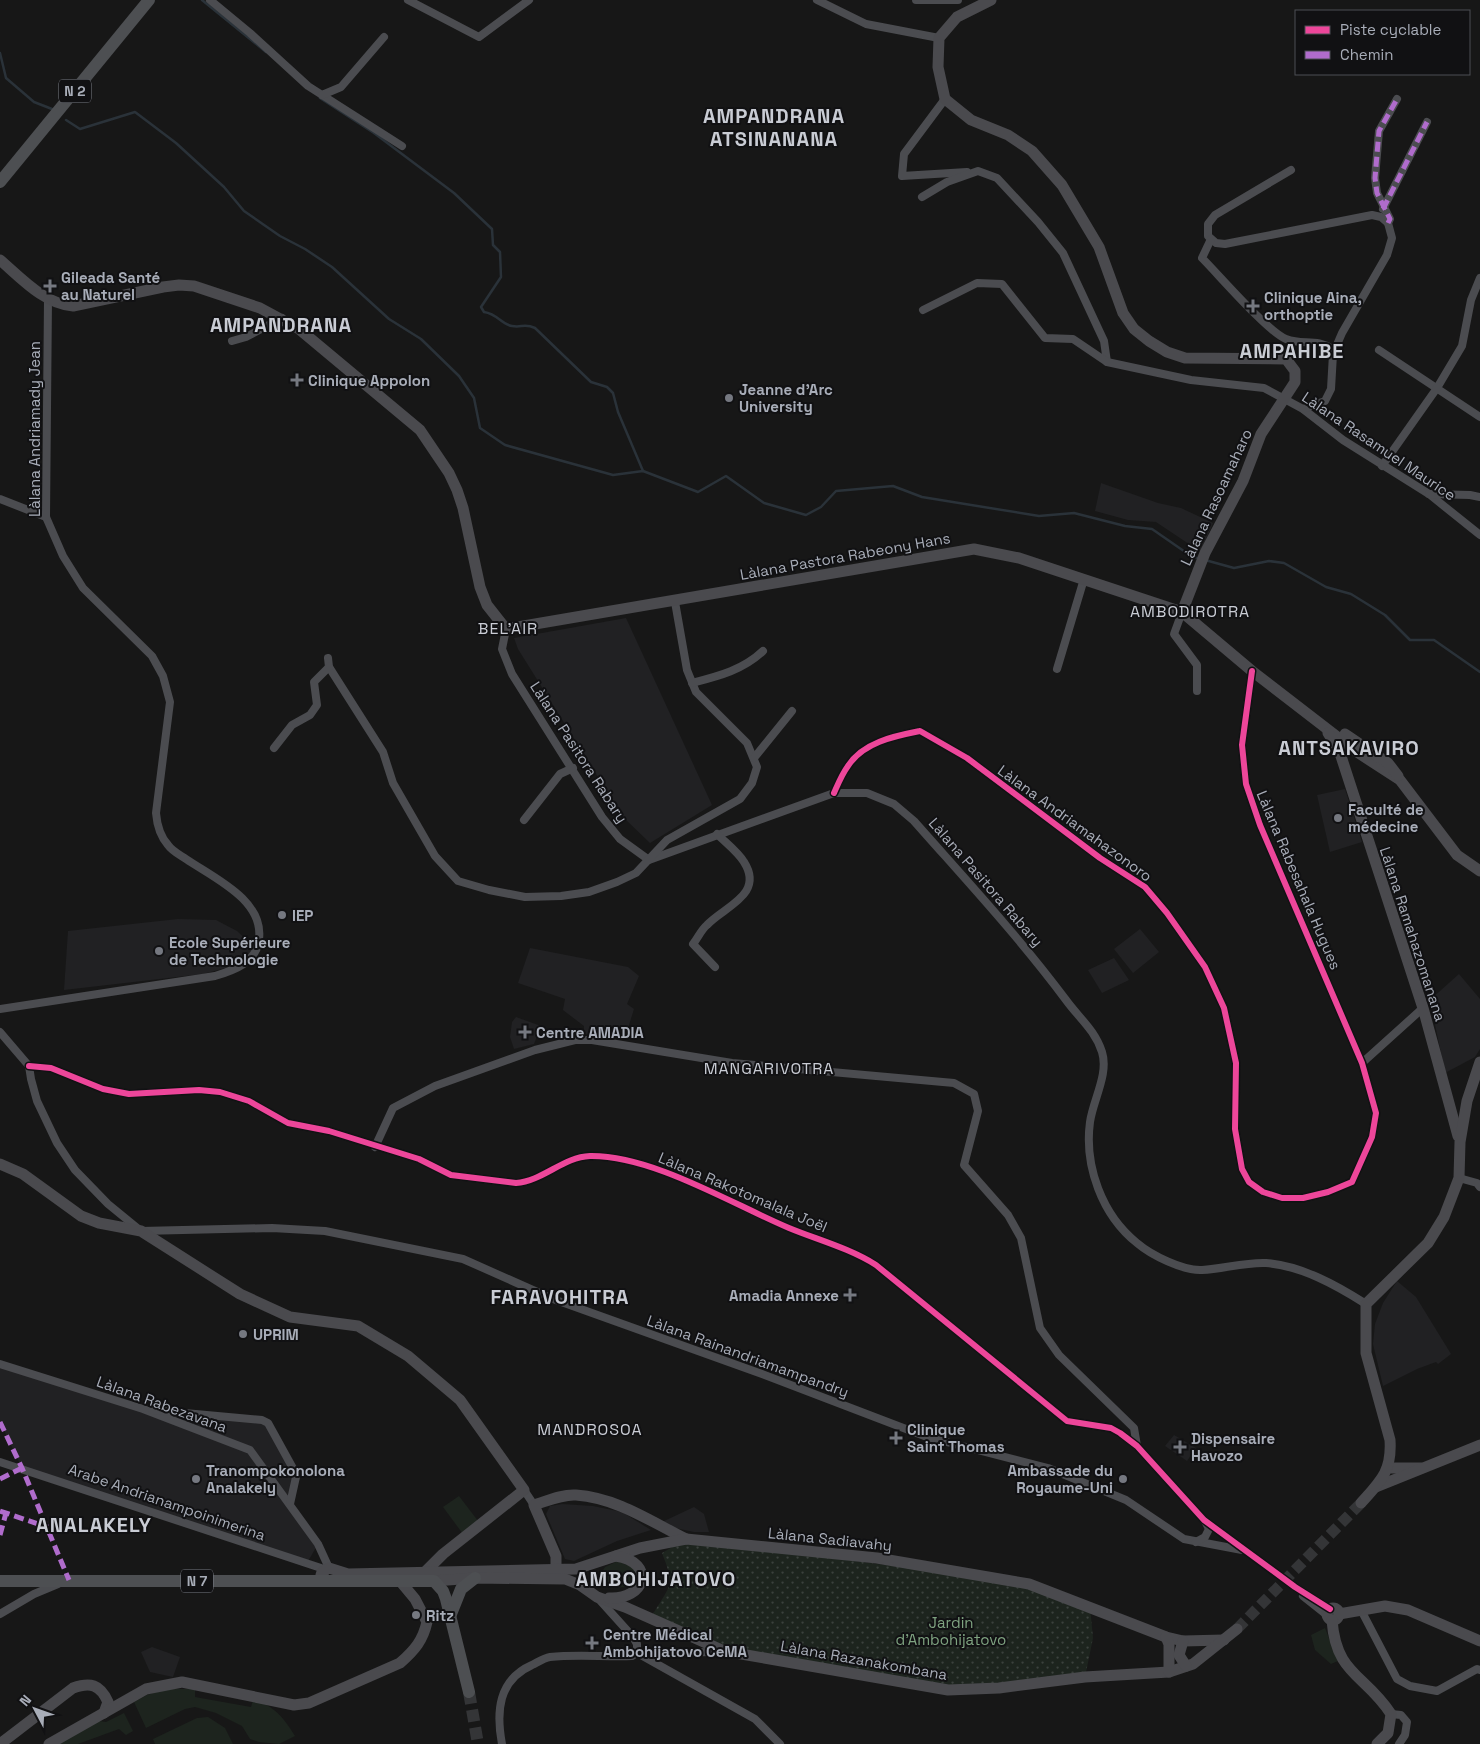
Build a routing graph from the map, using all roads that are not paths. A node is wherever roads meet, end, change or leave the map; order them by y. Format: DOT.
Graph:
graph roads {
  1 [pos="148,0"];
  2 [pos="210,0"];
  3 [pos="408,0"];
  4 [pos="529,0"];
  5 [pos="817,0"];
  6 [pos="916,0"];
  7 [pos="958,0"];
  8 [pos="991,0"];
  9 [pos="384,37"];
  10 [pos="939,38"];
  11 [pos="320,95"];
  12 [pos="945,99"];
  13 [pos="1397,99"];
  14 [pos="1428,122"];
  15 [pos="402,146"];
  16 [pos="1291,170"];
  17 [pos="978,171"];
  18 [pos="0,182"];
  19 [pos="922,197"];
  20 [pos="1383,209"];
  21 [pos="1388,223"];
  22 [pos="1211,238"];
  23 [pos="0,260"];
  24 [pos="1480,278"];
  25 [pos="48,299"];
  26 [pos="923,310"];
  27 [pos="282,318"];
  28 [pos="232,341"];
  29 [pos="1335,350"];
  30 [pos="1379,350"];
  31 [pos="1107,362"];
  32 [pos="1438,388"];
  33 [pos="1285,399"];
  34 [pos="1303,410"];
  35 [pos="1480,417"];
  36 [pos="1382,466"];
  37 [pos="1429,494"];
  38 [pos="1480,497"];
  39 [pos="0,499"];
  40 [pos="46,517"];
  41 [pos="1480,535"];
  42 [pos="1084,579"];
  43 [pos="675,602"];
  44 [pos="1182,612"];
  45 [pos="506,629"];
  46 [pos="763,651"];
  47 [pos="328,658"];
  48 [pos="329,667"];
  49 [pos="1057,669"];
  50 [pos="1252,671"];
  51 [pos="692,683"];
  52 [pos="1197,691"];
  53 [pos="792,711"];
  54 [pos="1312,716"];
  55 [pos="274,748"];
  56 [pos="1361,749"];
  57 [pos="754,758"];
  58 [pos="1344,766"];
  59 [pos="573,768"];
  60 [pos="834,793"];
  61 [pos="524,820"];
  62 [pos="717,834"];
  63 [pos="649,860"];
  64 [pos="1480,871"];
  65 [pos="715,967"];
  66 [pos="1423,1008"];
  67 [pos="0,1009"];
  68 [pos="0,1032"];
  69 [pos="1480,1062"];
  70 [pos="1362,1063"];
  71 [pos="29,1066"];
  72 [pos="1467,1101"];
  73 [pos="1449,1102"];
  74 [pos="1460,1142"];
  75 [pos="375,1146"];
  76 [pos="0,1164"];
  77 [pos="1459,1178"];
  78 [pos="1480,1187"];
  79 [pos="141,1231"];
  80 [pos="1366,1304"];
  81 [pos="0,1364"];
  82 [pos="143,1409"];
  83 [pos="1480,1445"];
  84 [pos="1137,1446"];
  85 [pos="1391,1454"];
  86 [pos="0,1462"];
  87 [pos="1425,1466"];
  88 [pos="1388,1468"];
  89 [pos="1376,1487"];
  90 [pos="524,1490"];
  91 [pos="1361,1503"];
  92 [pos="290,1504"];
  93 [pos="534,1505"];
  94 [pos="1204,1520"];
  95 [pos="686,1539"];
  96 [pos="1196,1542"];
  97 [pos="1244,1550"];
  98 [pos="616,1556"];
  99 [pos="556,1570"];
  100 [pos="326,1572"];
  101 [pos="430,1576"];
  102 [pos="475,1578"];
  103 [pos="69,1580"];
  104 [pos="0,1581"];
  105 [pos="400,1581"];
  106 [pos="597,1597"];
  107 [pos="1361,1610"];
  108 [pos="0,1614"];
  109 [pos="1332,1614"];
  110 [pos="450,1617"];
  111 [pos="1237,1629"];
  112 [pos="1166,1637"];
  113 [pos="1224,1640"];
  114 [pos="1183,1641"];
  115 [pos="1480,1641"];
  116 [pos="724,1652"];
  117 [pos="637,1653"];
  118 [pos="1186,1666"];
  119 [pos="1480,1670"];
  120 [pos="1169,1672"];
  121 [pos="469,1692"];
  122 [pos="104,1713"];
  123 [pos="1391,1714"];
  124 [pos="0,1744"];
  125 [pos="49,1744"];
  126 [pos="502,1744"];
  127 [pos="780,1744"];
  128 [pos="1377,1744"];
  129 [pos="1399,1744"];
  1 -- 18 [label="main road, N 2"];
  2 -- 11 [label="street"];
  3 -- 4 [label="street"];
  5 -- 10 [label="street"];
  6 -- 7 [label="street"];
  8 -- 10 [label="main road"];
  9 -- 11 [label="street"];
  10 -- 12 [label="main road"];
  11 -- 15 [label="street"];
  12 -- 17 [label="street"];
  12 -- 33 [label="main road, Làlana Rasoamaharo"];
  13 -- 20 [label="street"];
  14 -- 20 [label="street"];
  16 -- 22 [label="street"];
  17 -- 19 [label="street"];
  17 -- 31 [label="street"];
  20 -- 21 [label="street"];
  21 -- 22 [label="street"];
  21 -- 29 [label="street"];
  22 -- 29 [label="street"];
  23 -- 25 [label="main road"];
  24 -- 32 [label="street"];
  25 -- 27 [label="main road"];
  25 -- 40 [label="street, Làlana Andriamady Jean"];
  26 -- 31 [label="street"];
  27 -- 28 [label="street"];
  27 -- 45 [label="main road"];
  29 -- 34 [label="street"];
  30 -- 32 [label="street"];
  31 -- 33 [label="street, Làlana Rasamuel Maurice"];
  32 -- 35 [label="street"];
  32 -- 36 [label="street"];
  33 -- 34 [label="street, Làlana Rasamuel Maurice"];
  33 -- 44 [label="main road, Làlana Rasoamaharo"];
  34 -- 36 [label="street, Làlana Rasamuel Maurice"];
  36 -- 37 [label="street, Làlana Rasamuel Maurice"];
  37 -- 38 [label="street"];
  37 -- 41 [label="street, Làlana Rasamuel Maurice"];
  39 -- 40 [label="street"];
  40 -- 67 [label="street, Làlana Andriamady Jean"];
  42 -- 43 [label="main road, Làlana Pastora Rabeony Hans"];
  42 -- 44 [label="main road, Làlana Pastora Rabeony Hans"];
  42 -- 49 [label="street"];
  43 -- 45 [label="main road, Làlana Pastora Rabeony Hans"];
  43 -- 51 [label="street"];
  44 -- 50 [label="main road"];
  44 -- 52 [label="street"];
  45 -- 59 [label="street, Làlana Pasitora Rabary"];
  46 -- 51 [label="street"];
  47 -- 48 [label="street"];
  48 -- 55 [label="street"];
  48 -- 63 [label="street"];
  50 -- 54 [label="main road"];
  50 -- 70 [label="street, Làlana Rabesahala Hugues"];
  51 -- 57 [label="street"];
  53 -- 57 [label="street"];
  54 -- 56 [label="main road"];
  54 -- 58 [label="main road, Làlana Ramahazomanana"];
  56 -- 58 [label="main road"];
  56 -- 64 [label="main road"];
  57 -- 63 [label="street"];
  58 -- 66 [label="main road, Làlana Ramahazomanana"];
  59 -- 61 [label="street"];
  59 -- 63 [label="street, Làlana Pasitora Rabary"];
  60 -- 62 [label="street, Làlana Pasitora Rabary"];
  60 -- 70 [label="street, Làlana Andriamahazonoro"];
  60 -- 80 [label="street, Làlana Pasitora Rabary"];
  62 -- 63 [label="street, Làlana Pasitora Rabary"];
  62 -- 65 [label="street"];
  66 -- 70 [label="street"];
  66 -- 73 [label="main road, Làlana Ramahazomanana"];
  68 -- 71 [label="street"];
  69 -- 72 [label="main road"];
  71 -- 75 [label="street, Làlana Rakotomalala Joël"];
  71 -- 79 [label="street"];
  72 -- 73 [label="main road"];
  72 -- 74 [label="main road"];
  73 -- 74 [label="main road, Làlana Ramahazomanana"];
  74 -- 77 [label="main road"];
  75 -- 84 [label="street, Làlana Rakotomalala Joël"];
  75 -- 84 [label="street"];
  76 -- 79 [label="main road"];
  77 -- 78 [label="street"];
  77 -- 80 [label="main road"];
  79 -- 90 [label="main road"];
  79 -- 96 [label="street, Làlana Rainandriamampandry"];
  80 -- 85 [label="main road"];
  81 -- 82 [label="street, Làlana Rabezavana"];
  82 -- 92 [label="street, Làlana Rabezavana"];
  82 -- 92 [label="street"];
  83 -- 87 [label="main road"];
  84 -- 94 [label="street, Làlana Rakotomalala Joël"];
  85 -- 87 [label="main road"];
  85 -- 88 [label="main road"];
  86 -- 100 [label="street, Arabe Andrianampoinimerina"];
  87 -- 88 [label="main road"];
  87 -- 89 [label="main road"];
  88 -- 89 [label="main road"];
  89 -- 91 [label="main road"];
  90 -- 93 [label="street"];
  90 -- 101 [label="main road"];
  92 -- 100 [label="street, Làlana Rabezavana"];
  93 -- 95 [label="main road"];
  93 -- 99 [label="main road"];
  94 -- 96 [label="street"];
  94 -- 97 [label="street, Làlana Rakotomalala Joël"];
  95 -- 98 [label="main road, Làlana Sadiavahy"];
  95 -- 112 [label="main road, Làlana Sadiavahy"];
  96 -- 97 [label="street, Làlana Rainandriamampandry"];
  97 -- 109 [label="street, Làlana Rakotomalala Joël"];
  98 -- 99 [label="main road, Làlana Sadiavahy"];
  98 -- 106 [label="main road"];
  99 -- 101 [label="main road, Làlana Sadiavahy"];
  100 -- 101 [label="main road"];
  100 -- 103 [label="main road, N 7"];
  100 -- 105 [label="main road, N 7"];
  101 -- 102 [label="main road"];
  101 -- 105 [label="main road, N 7"];
  101 -- 110 [label="main road"];
  102 -- 106 [label="main road, Làlana Razanakombana"];
  102 -- 110 [label="main road"];
  103 -- 104 [label="main road, N 7"];
  103 -- 108 [label="street"];
  105 -- 122 [label="main road"];
  106 -- 116 [label="main road, Làlana Razanakombana"];
  106 -- 117 [label="street"];
  107 -- 109 [label="main road"];
  107 -- 115 [label="main road"];
  107 -- 119 [label="street"];
  109 -- 123 [label="main road"];
  110 -- 121 [label="main road"];
  111 -- 113 [label="main road, Làlana Razanakombana"];
  112 -- 114 [label="main road, Làlana Sadiavahy"];
  112 -- 120 [label="main road"];
  113 -- 114 [label="main road, Làlana Sadiavahy"];
  113 -- 118 [label="main road, Làlana Razanakombana"];
  114 -- 118 [label="main road"];
  116 -- 117 [label="street"];
  116 -- 120 [label="main road, Làlana Razanakombana"];
  117 -- 126 [label="street"];
  117 -- 127 [label="street"];
  118 -- 120 [label="main road, Làlana Razanakombana"];
  122 -- 124 [label="main road"];
  122 -- 125 [label="main road"];
  123 -- 128 [label="main road"];
  123 -- 129 [label="street"];
}
